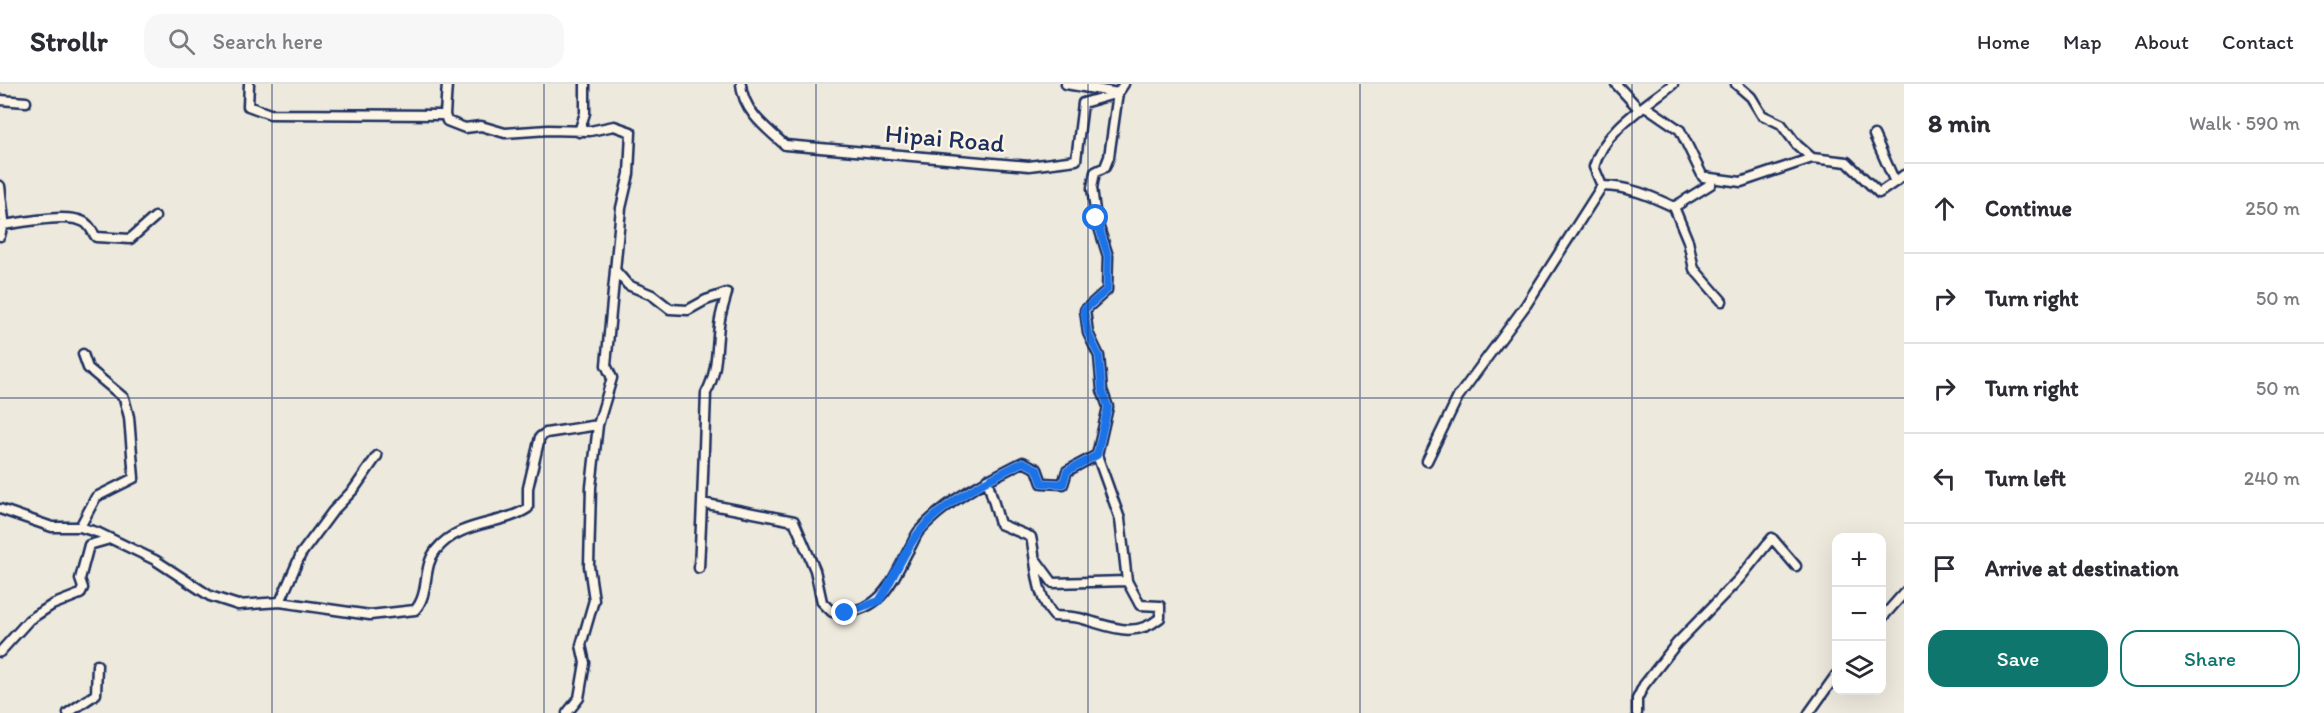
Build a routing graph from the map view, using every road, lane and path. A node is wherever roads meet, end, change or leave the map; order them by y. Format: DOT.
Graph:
graph roads {
  1 [pos="249,84"];
  2 [pos="447,84"];
  3 [pos="585,84"];
  4 [pos="741,84"];
  5 [pos="1066,84"];
  6 [pos="1124,84"];
  7 [pos="1616,84"];
  8 [pos="1673,84"];
  9 [pos="1736,84"];
  10 [pos="1118,93"];
  11 [pos="0,100"];
  12 [pos="26,102"];
  13 [pos="1643,108"];
  14 [pos="445,115"];
  15 [pos="579,132"];
  16 [pos="1874,135"];
  17 [pos="1812,158"];
  18 [pos="1904,175"];
  19 [pos="1707,177"];
  20 [pos="1894,182"];
  21 [pos="0,186"];
  22 [pos="1602,186"];
  23 [pos="1674,207"];
  24 [pos="155,217"];
  25 [pos="4,225"];
  26 [pos="0,236"];
  27 [pos="615,270"];
  28 [pos="1722,301"];
  29 [pos="83,354"];
  30 [pos="598,425"];
  31 [pos="1097,455"];
  32 [pos="377,456"];
  33 [pos="1428,461"];
  34 [pos="987,479"];
  35 [pos="702,503"];
  36 [pos="0,509"];
  37 [pos="80,527"];
  38 [pos="110,539"];
  39 [pos="1036,560"];
  40 [pos="1796,566"];
  41 [pos="699,568"];
  42 [pos="1127,581"];
  43 [pos="1904,593"];
  44 [pos="280,602"];
  45 [pos="1886,613"];
  46 [pos="0,652"];
  47 [pos="98,665"];
  48 [pos="1832,681"];
  49 [pos="68,713"];
  50 [pos="567,713"];
  51 [pos="1637,713"];
  52 [pos="1809,713"];
  1 -- 14 [label="street"];
  2 -- 14 [label="street"];
  3 -- 15 [label="street"];
  4 -- 10 [label="street, Hipai Road"];
  5 -- 10 [label="street"];
  6 -- 10 [label="street"];
  7 -- 13 [label="street"];
  8 -- 13 [label="street"];
  9 -- 17 [label="street"];
  10 -- 31 [label="street"];
  11 -- 12 [label="street"];
  13 -- 19 [label="street"];
  13 -- 22 [label="street"];
  14 -- 15 [label="street"];
  15 -- 27 [label="street"];
  16 -- 20 [label="street"];
  17 -- 19 [label="street"];
  17 -- 20 [label="street"];
  18 -- 20 [label="street"];
  19 -- 23 [label="street"];
  21 -- 25 [label="street"];
  22 -- 23 [label="street"];
  22 -- 33 [label="street"];
  23 -- 28 [label="street"];
  24 -- 25 [label="street"];
  25 -- 26 [label="street"];
  27 -- 30 [label="street"];
  27 -- 35 [label="street"];
  29 -- 37 [label="street"];
  30 -- 44 [label="street"];
  30 -- 50 [label="street"];
  31 -- 34 [label="street"];
  31 -- 42 [label="street"];
  32 -- 44 [label="street"];
  34 -- 35 [label="street"];
  34 -- 39 [label="street"];
  35 -- 41 [label="street"];
  36 -- 37 [label="street"];
  37 -- 38 [label="street"];
  38 -- 44 [label="street"];
  38 -- 46 [label="street"];
  39 -- 42 [label="street"];
  39 -- 42 [label="street"];
  40 -- 51 [label="street"];
  43 -- 45 [label="street"];
  47 -- 49 [label="street"];
  48 -- 52 [label="street"];
}
